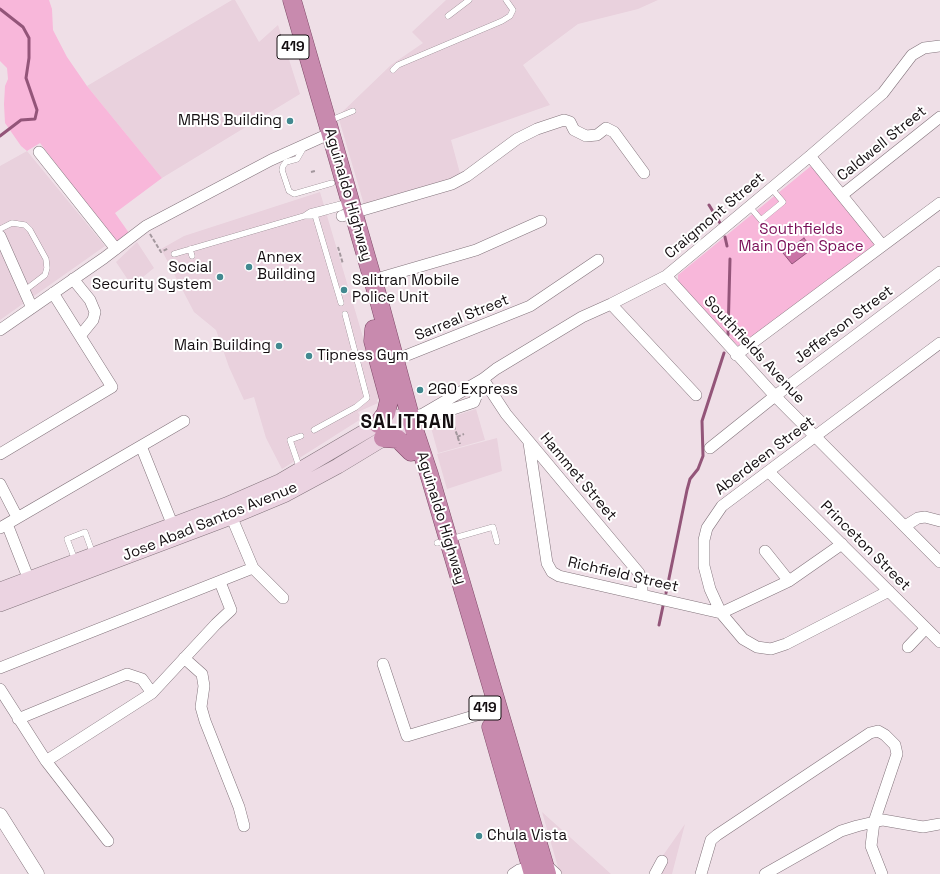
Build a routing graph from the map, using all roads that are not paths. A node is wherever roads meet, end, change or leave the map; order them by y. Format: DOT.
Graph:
graph roads {
  1 [pos="280,0"];
  2 [pos="292,0"];
  3 [pos="469,0"];
  4 [pos="506,0"];
  5 [pos="448,16"];
  6 [pos="940,46"];
  7 [pos="393,70"];
  8 [pos="353,111"];
  9 [pos="940,116"];
  10 [pos="321,134"];
  11 [pos="39,152"];
  12 [pos="810,156"];
  13 [pos="644,173"];
  14 [pos="332,183"];
  15 [pos="772,189"];
  16 [pos="842,195"];
  17 [pos="940,203"];
  18 [pos="750,206"];
  19 [pos="344,208"];
  20 [pos="315,214"];
  21 [pos="304,216"];
  22 [pos="541,221"];
  23 [pos="0,229"];
  24 [pos="0,236"];
  25 [pos="882,245"];
  26 [pos="116,249"];
  27 [pos="190,249"];
  28 [pos="174,254"];
  29 [pos="192,256"];
  30 [pos="598,260"];
  31 [pos="940,272"];
  32 [pos="666,276"];
  33 [pos="73,279"];
  34 [pos="373,280"];
  35 [pos="24,291"];
  36 [pos="53,293"];
  37 [pos="341,303"];
  38 [pos="611,304"];
  39 [pos="32,308"];
  40 [pos="344,314"];
  41 [pos="374,329"];
  42 [pos="0,330"];
  43 [pos="80,336"];
  44 [pos="940,343"];
  45 [pos="736,355"];
  46 [pos="395,360"];
  47 [pos="483,379"];
  48 [pos="696,395"];
  49 [pos="774,396"];
  50 [pos="407,420"];
  51 [pos="184,421"];
  52 [pos="314,430"];
  53 [pos="380,431"];
  54 [pos="301,436"];
  55 [pos="815,438"];
  56 [pos="530,443"];
  57 [pos="141,446"];
  58 [pos="710,448"];
  59 [pos="411,452"];
  60 [pos="0,454"];
  61 [pos="770,472"];
  62 [pos="303,477"];
  63 [pos="0,484"];
  64 [pos="229,511"];
  65 [pos="18,517"];
  66 [pos="940,522"];
  67 [pos="3,526"];
  68 [pos="905,526"];
  69 [pos="175,530"];
  70 [pos="442,540"];
  71 [pos="497,542"];
  72 [pos="842,544"];
  73 [pos="765,551"];
  74 [pos="94,555"];
  75 [pos="940,562"];
  76 [pos="78,567"];
  77 [pos="253,568"];
  78 [pos="789,581"];
  79 [pos="220,582"];
  80 [pos="31,586"];
  81 [pos="0,590"];
  82 [pos="889,591"];
  83 [pos="642,595"];
  84 [pos="283,598"];
  85 [pos="0,604"];
  86 [pos="721,613"];
  87 [pos="926,628"];
  88 [pos="940,642"];
  89 [pos="908,647"];
  90 [pos="184,658"];
  91 [pos="383,664"];
  92 [pos="0,668"];
  93 [pos="0,689"];
  94 [pos="152,693"];
  95 [pos="487,712"];
  96 [pos="18,719"];
  97 [pos="46,761"];
  98 [pos="0,816"];
  99 [pos="874,822"];
  100 [pos="940,824"];
  101 [pos="244,826"];
  102 [pos="108,841"];
  103 [pos="662,861"];
  104 [pos="542,870"];
  105 [pos="37,874"];
  106 [pos="513,874"];
  107 [pos="655,874"];
  108 [pos="700,874"];
  109 [pos="765,874"];
  110 [pos="882,874"];
  1 -- 10 [label="highway, Aguinaldo Highway / 419"];
  2 -- 10 [label="highway, Aguinaldo Highway / 419"];
  3 -- 5 [label="lane"];
  4 -- 7 [label="lane"];
  6 -- 12 [label="street, Craigmont Street"];
  8 -- 10 [label="lane"];
  9 -- 16 [label="street, Caldwell Street"];
  10 -- 14 [label="highway, Aguinaldo Highway / 419"];
  10 -- 14 [label="lane"];
  10 -- 19 [label="highway, Aguinaldo Highway / 419"];
  10 -- 26 [label="street"];
  11 -- 26 [label="street"];
  12 -- 15 [label="street, Craigmont Street"];
  12 -- 16 [label="street"];
  13 -- 19 [label="street"];
  14 -- 19 [label="highway, Aguinaldo Highway / 419"];
  15 -- 18 [label="street, Craigmont Street"];
  15 -- 18 [label="lane"];
  16 -- 25 [label="street"];
  17 -- 25 [label="street"];
  18 -- 32 [label="street, Craigmont Street"];
  19 -- 20 [label="lane"];
  19 -- 21 [label="lane"];
  19 -- 34 [label="highway, Aguinaldo Highway / 419"];
  19 -- 41 [label="highway, Aguinaldo Highway / 419"];
  20 -- 21 [label="lane"];
  20 -- 37 [label="lane"];
  21 -- 27 [label="lane"];
  22 -- 34 [label="street"];
  23 -- 35 [label="lane"];
  24 -- 35 [label="street"];
  25 -- 45 [label="street"];
  26 -- 33 [label="street"];
  27 -- 28 [label="lane"];
  27 -- 29 [label="lane"];
  30 -- 46 [label="street, Sarreal Street"];
  31 -- 49 [label="street, Jefferson Street"];
  32 -- 38 [label="street, Craigmont Street"];
  32 -- 45 [label="street, Southfields Avenue"];
  33 -- 36 [label="street"];
  33 -- 43 [label="street"];
  34 -- 46 [label="highway, Aguinaldo Highway / 419"];
  35 -- 39 [label="street"];
  36 -- 39 [label="street"];
  36 -- 43 [label="street"];
  38 -- 47 [label="street, Craigmont Street"];
  38 -- 48 [label="street"];
  39 -- 42 [label="street"];
  40 -- 52 [label="lane"];
  41 -- 50 [label="highway, Aguinaldo Highway / 419"];
  41 -- 53 [label="highway"];
  43 -- 60 [label="street"];
  44 -- 55 [label="street, Aberdeen Street"];
  45 -- 49 [label="street, Southfields Avenue"];
  46 -- 50 [label="highway, Aguinaldo Highway / 419"];
  47 -- 50 [label="street, Craigmont Street"];
  47 -- 50 [label="street"];
  47 -- 56 [label="street, Hammet Street"];
  49 -- 55 [label="street, Southfields Avenue"];
  49 -- 58 [label="street, Jefferson Street"];
  50 -- 53 [label="main road, Jose Abad Santos Avenue"];
  50 -- 59 [label="highway, Aguinaldo Highway / 419"];
  50 -- 70 [label="highway, Aguinaldo Highway / 419"];
  51 -- 57 [label="street"];
  53 -- 59 [label="highway"];
  53 -- 62 [label="main road, Jose Abad Santos Avenue"];
  54 -- 62 [label="lane"];
  55 -- 61 [label="street, Aberdeen Street"];
  55 -- 68 [label="street, Southfields Avenue"];
  56 -- 83 [label="street, Hammet Street"];
  56 -- 83 [label="street, Richfield Street"];
  57 -- 65 [label="street"];
  57 -- 69 [label="street"];
  59 -- 70 [label="highway, Aguinaldo Highway / 419"];
  61 -- 72 [label="street, Princeton Street"];
  61 -- 86 [label="street, Aberdeen Street"];
  62 -- 64 [label="main road, Jose Abad Santos Avenue"];
  63 -- 65 [label="street"];
  64 -- 69 [label="main road, Jose Abad Santos Avenue"];
  64 -- 77 [label="street"];
  65 -- 67 [label="street"];
  66 -- 68 [label="street"];
  67 -- 80 [label="street"];
  68 -- 75 [label="street, Southfields Avenue"];
  69 -- 74 [label="main road, Jose Abad Santos Avenue"];
  69 -- 76 [label="main road, Jose Abad Santos Avenue"];
  70 -- 71 [label="lane"];
  70 -- 95 [label="highway, Aguinaldo Highway / 419"];
  70 -- 104 [label="highway, Aguinaldo Highway / 419"];
  72 -- 78 [label="street"];
  72 -- 82 [label="street, Princeton Street"];
  73 -- 78 [label="street"];
  74 -- 76 [label="main road, Jose Abad Santos Avenue"];
  74 -- 76 [label="lane"];
  76 -- 80 [label="main road, Jose Abad Santos Avenue"];
  77 -- 79 [label="street"];
  77 -- 84 [label="street"];
  78 -- 86 [label="street"];
  79 -- 90 [label="street"];
  79 -- 92 [label="street"];
  80 -- 81 [label="main road, Jose Abad Santos Avenue"];
  80 -- 85 [label="main road, Jose Abad Santos Avenue"];
  82 -- 86 [label="street, Aberdeen Street"];
  82 -- 87 [label="street, Princeton Street"];
  83 -- 86 [label="street, Richfield Street"];
  87 -- 88 [label="street, Princeton Street"];
  87 -- 89 [label="street"];
  90 -- 94 [label="street"];
  90 -- 101 [label="street"];
  91 -- 95 [label="street"];
  93 -- 96 [label="street"];
  94 -- 96 [label="street"];
  94 -- 97 [label="street"];
  95 -- 104 [label="highway, Aguinaldo Highway / 419"];
  96 -- 97 [label="street"];
  97 -- 102 [label="street"];
  98 -- 105 [label="street"];
  99 -- 100 [label="street"];
  99 -- 108 [label="street"];
  99 -- 109 [label="street"];
  99 -- 110 [label="street"];
  103 -- 107 [label="street"];
  104 -- 106 [label="street"];
}
